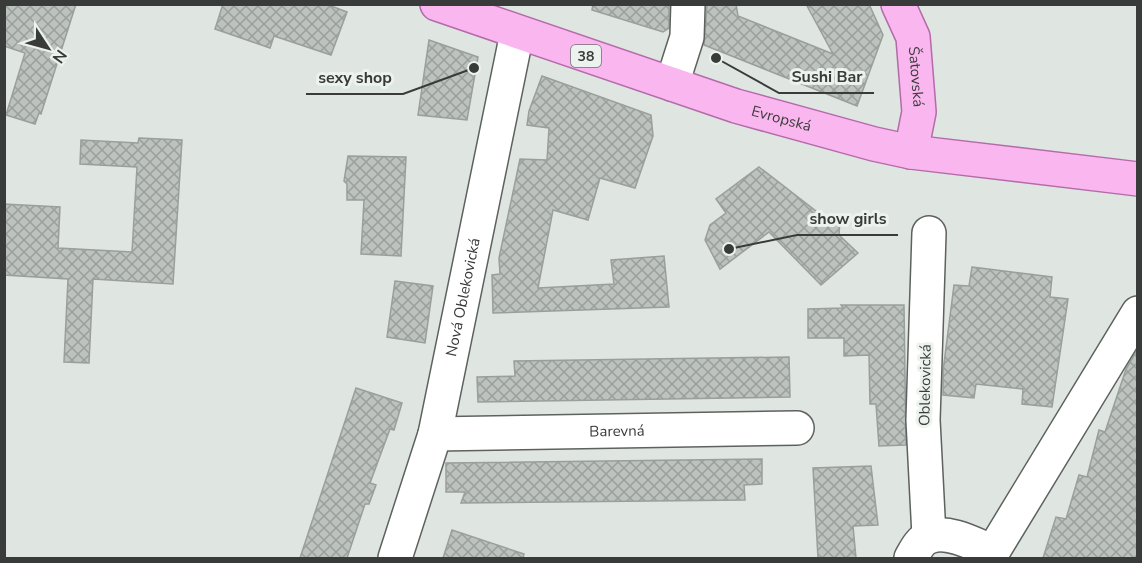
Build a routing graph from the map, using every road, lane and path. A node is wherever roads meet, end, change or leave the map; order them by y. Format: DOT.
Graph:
graph roads {
  1 [pos="437,4"];
  2 [pos="688,4"];
  3 [pos="898,4"];
  4 [pos="517,33"];
  5 [pos="672,84"];
  6 [pos="911,152"];
  7 [pos="1137,179"];
  8 [pos="929,233"];
  9 [pos="1137,313"];
  10 [pos="797,428"];
  11 [pos="435,434"];
  12 [pos="920,547"];
  13 [pos="991,555"];
  14 [pos="395,558"];
  1 -- 4 [label="main road, Evropská / 38"];
  2 -- 5 [label="street"];
  3 -- 6 [label="main road, Šatovská"];
  4 -- 5 [label="main road, Evropská / 38"];
  4 -- 11 [label="street, Nová Oblekovická"];
  5 -- 6 [label="main road, Evropská / 38"];
  6 -- 7 [label="main road, Evropská / 38"];
  8 -- 12 [label="street, Oblekovická"];
  9 -- 13 [label="street, Oblekovická"];
  10 -- 11 [label="street, Barevná"];
  11 -- 14 [label="street, Nová Oblekovická"];
  12 -- 13 [label="street, Oblekovická"];
}
